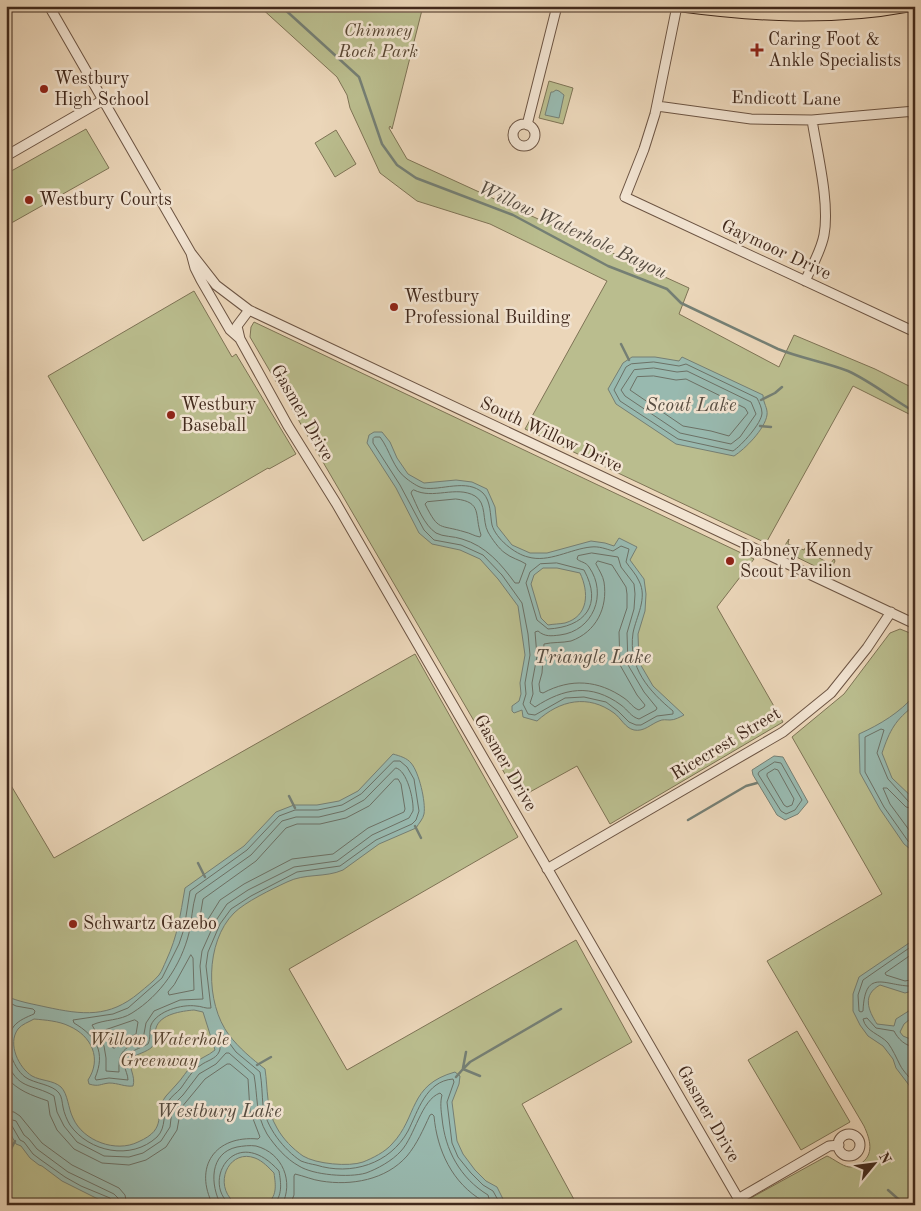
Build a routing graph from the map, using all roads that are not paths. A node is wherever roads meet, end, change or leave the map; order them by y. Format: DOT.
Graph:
graph roads {
  1 [pos="49,6"];
  2 [pos="557,6"];
  3 [pos="677,6"];
  4 [pos="682,6"];
  5 [pos="908,6"];
  6 [pos="103,100"];
  7 [pos="657,106"];
  8 [pos="914,111"];
  9 [pos="812,120"];
  10 [pos="915,124"];
  11 [pos="527,125"];
  12 [pos="6,156"];
  13 [pos="191,253"];
  14 [pos="805,281"];
  15 [pos="249,310"];
  16 [pos="913,328"];
  17 [pos="240,339"];
  18 [pos="891,612"];
  19 [pos="915,624"];
  20 [pos="547,869"];
  21 [pos="838,1145"];
  22 [pos="740,1202"];
  1 -- 6 [label="street, Gasmer Drive"];
  2 -- 11 [label="street"];
  3 -- 7 [label="street"];
  4 -- 5 [label="main road"];
  6 -- 12 [label="street"];
  6 -- 13 [label="street, Gasmer Drive"];
  7 -- 9 [label="street, Endicott Lane"];
  7 -- 14 [label="street, Gaymoor Drive"];
  8 -- 9 [label="street, Endicott Lane"];
  8 -- 10 [label="street"];
  9 -- 14 [label="street"];
  13 -- 15 [label="street, South Willow Drive"];
  13 -- 17 [label="street, Gasmer Drive"];
  14 -- 16 [label="street, Gaymoor Drive"];
  15 -- 17 [label="street"];
  15 -- 18 [label="street, South Willow Drive"];
  17 -- 20 [label="street, Gasmer Drive"];
  18 -- 19 [label="street, South Willow Drive"];
  18 -- 20 [label="street, Ricecrest Street"];
  20 -- 22 [label="street, Gasmer Drive"];
  21 -- 22 [label="street"];
}
